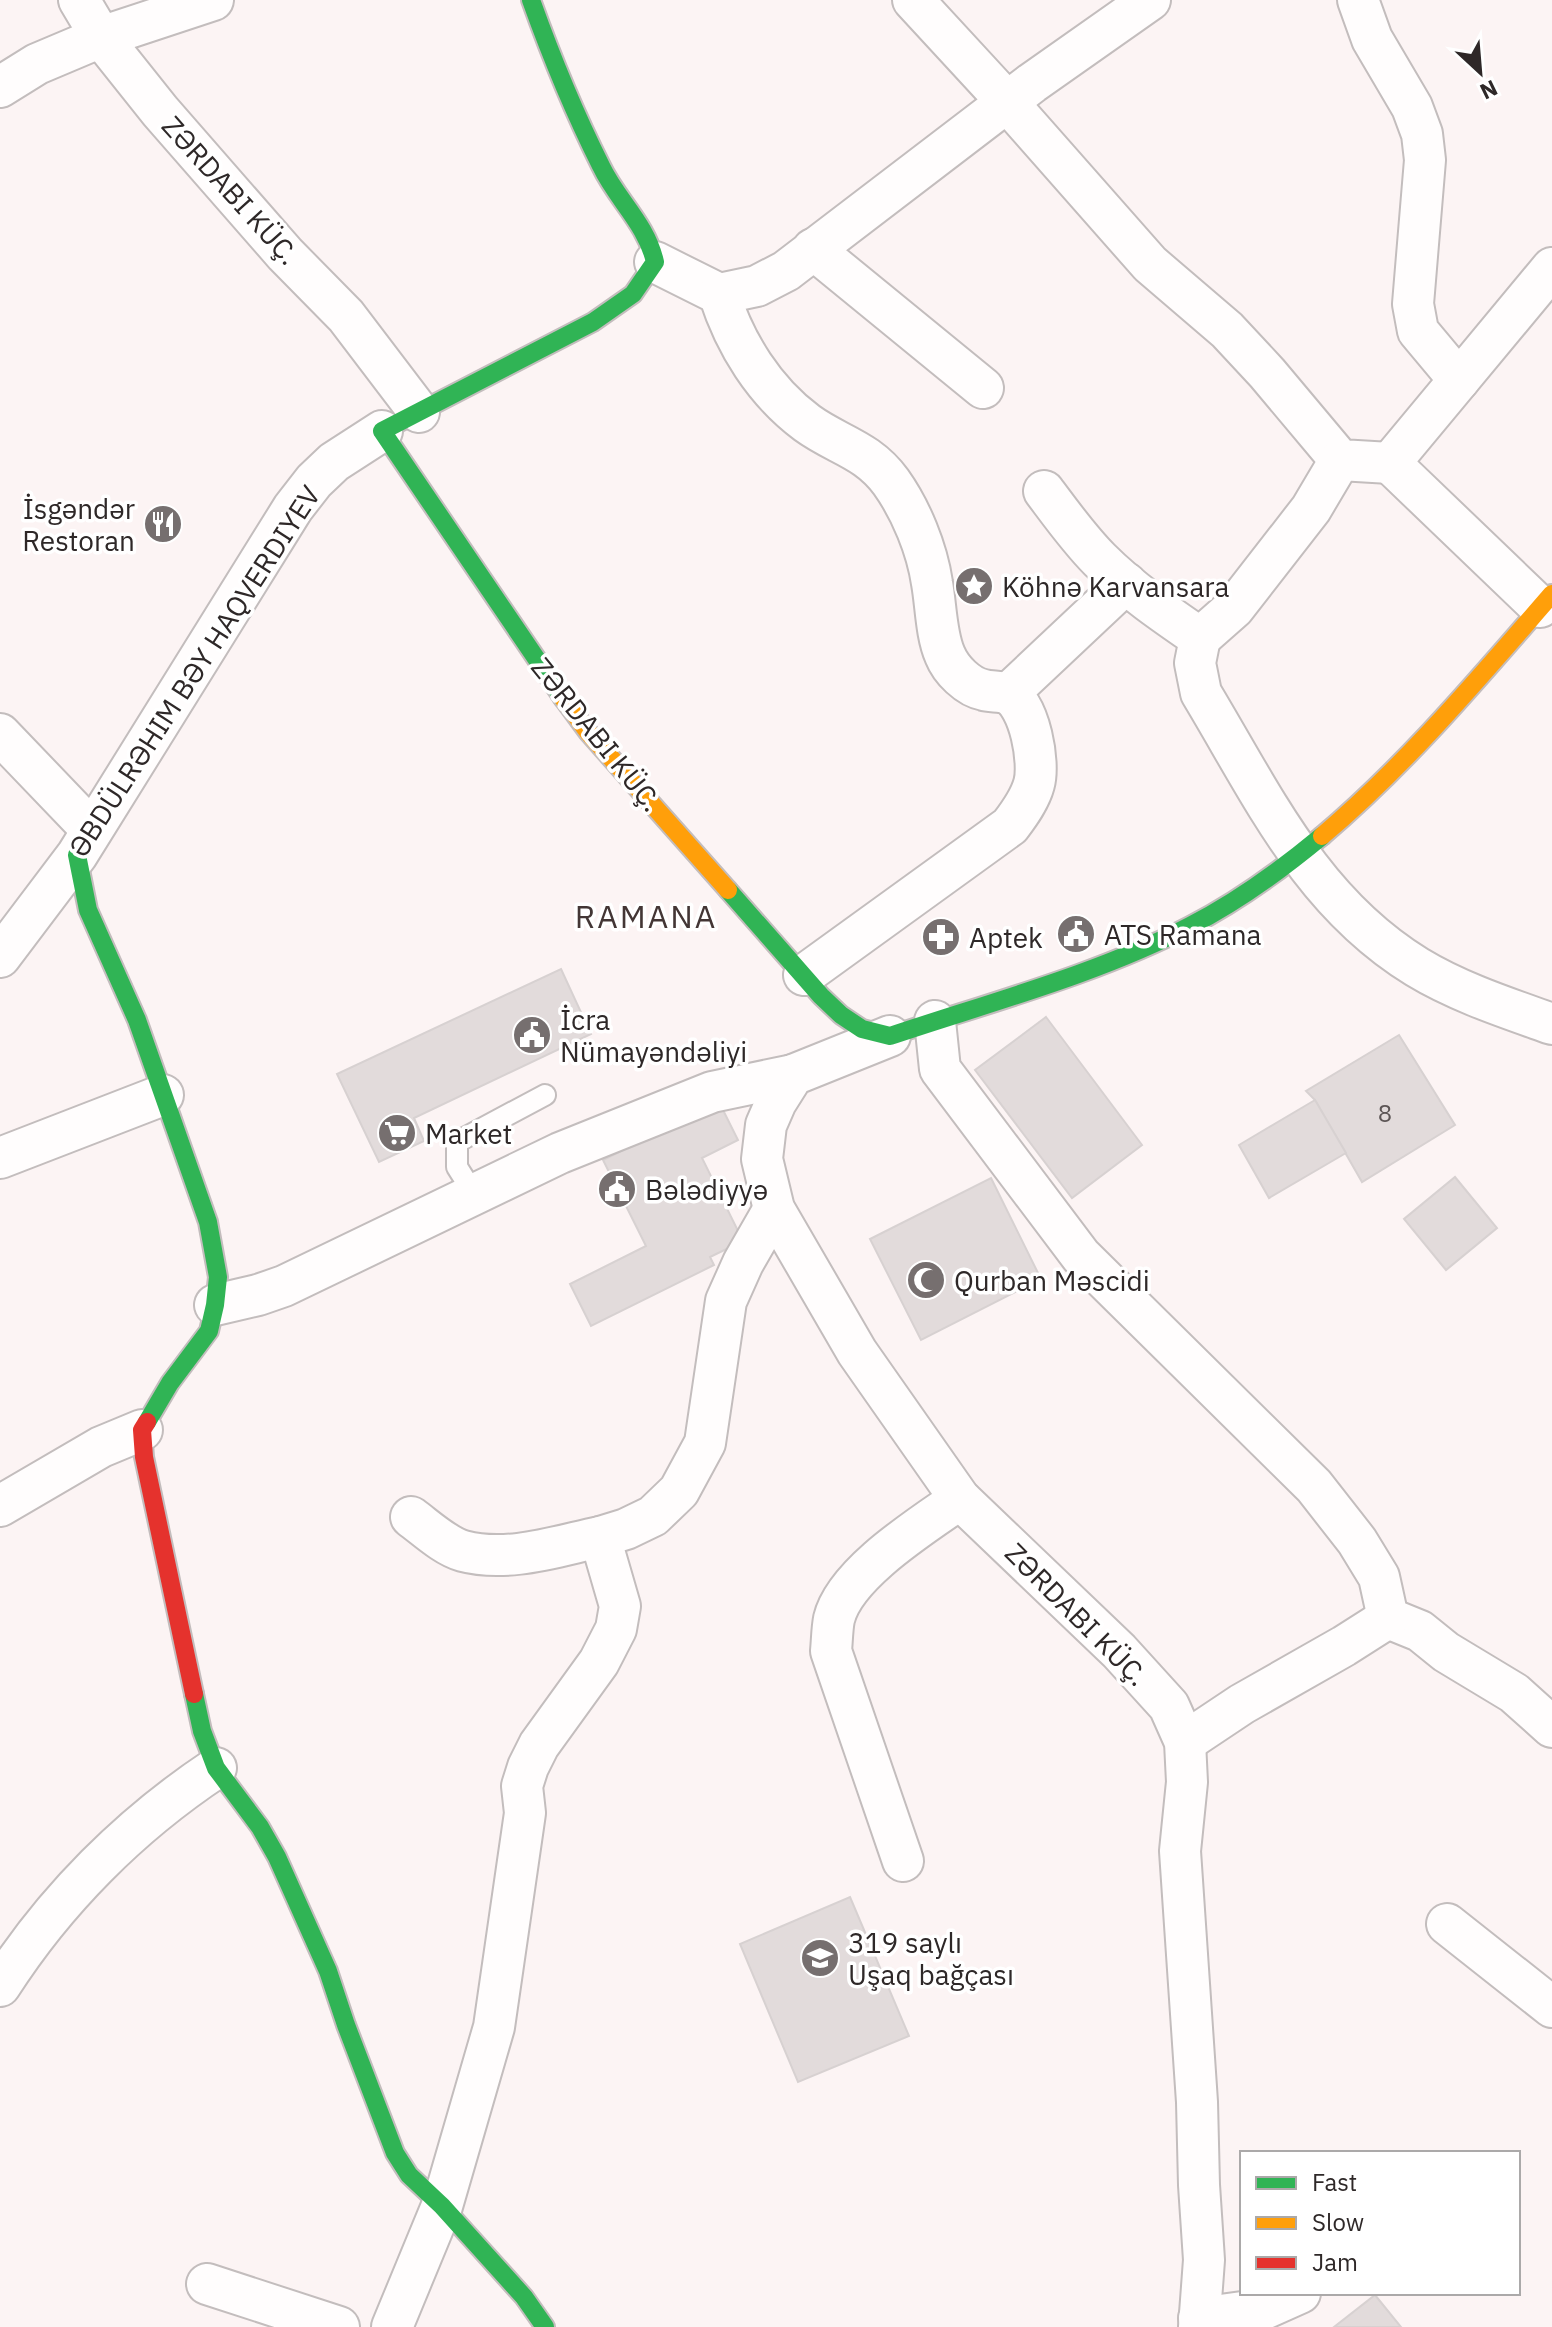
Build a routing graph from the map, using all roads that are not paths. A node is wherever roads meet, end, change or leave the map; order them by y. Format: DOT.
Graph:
graph roads {
  1 [pos="79,0"];
  2 [pos="213,0"];
  3 [pos="531,0"];
  4 [pos="913,0"];
  5 [pos="1150,0"];
  6 [pos="1358,0"];
  7 [pos="101,37"];
  8 [pos="0,87"];
  9 [pos="1008,103"];
  10 [pos="813,249"];
  11 [pos="655,262"];
  12 [pos="1552,268"];
  13 [pos="719,294"];
  14 [pos="1459,380"];
  15 [pos="983,388"];
  16 [pos="419,412"];
  17 [pos="382,431"];
  18 [pos="1340,460"];
  19 [pos="1390,463"];
  20 [pos="1044,491"];
  21 [pos="1126,583"];
  22 [pos="1546,600"];
  23 [pos="1200,638"];
  24 [pos="1008,694"];
  25 [pos="0,734"];
  26 [pos="85,843"];
  27 [pos="1299,856"];
  28 [pos="0,957"];
  29 [pos="804,975"];
  30 [pos="935,1021"];
  31 [pos="1552,1024"];
  32 [pos="890,1036"];
  33 [pos="793,1075"];
  34 [pos="163,1095"];
  35 [pos="545,1095"];
  36 [pos="0,1158"];
  37 [pos="474,1194"];
  38 [pos="774,1209"];
  39 [pos="215,1305"];
  40 [pos="142,1430"];
  41 [pos="960,1499"];
  42 [pos="0,1506"];
  43 [pos="411,1517"];
  44 [pos="600,1537"];
  45 [pos="1388,1618"];
  46 [pos="1552,1727"];
  47 [pos="1185,1742"];
  48 [pos="216,1768"];
  49 [pos="903,1861"];
  50 [pos="1447,1924"];
  51 [pos="0,1986"];
  52 [pos="1552,2007"];
  53 [pos="442,2206"];
  54 [pos="207,2284"];
  55 [pos="1296,2295"];
  56 [pos="1199,2322"];
  57 [pos="339,2327"];
  58 [pos="392,2327"];
  59 [pos="545,2327"];
  1 -- 7 [label="street, ZƏRDABI KÜÇ."];
  2 -- 7 [label="street"];
  3 -- 11 [label="street"];
  4 -- 9 [label="street"];
  5 -- 9 [label="street"];
  6 -- 14 [label="street"];
  7 -- 8 [label="street"];
  7 -- 16 [label="street, ZƏRDABI KÜÇ."];
  9 -- 10 [label="street"];
  9 -- 18 [label="street"];
  10 -- 13 [label="street"];
  10 -- 15 [label="street"];
  11 -- 13 [label="street"];
  11 -- 16 [label="street, ƏBDÜLRƏHIM BƏY HAQVERDIYEV"];
  12 -- 14 [label="street"];
  13 -- 24 [label="street"];
  14 -- 19 [label="street"];
  16 -- 17 [label="street, ƏBDÜLRƏHIM BƏY HAQVERDIYEV"];
  17 -- 26 [label="street, ƏBDÜLRƏHIM BƏY HAQVERDIYEV"];
  17 -- 29 [label="street, ZƏRDABI KÜÇ."];
  18 -- 19 [label="street"];
  18 -- 23 [label="street"];
  19 -- 22 [label="street"];
  20 -- 21 [label="street"];
  21 -- 23 [label="street"];
  21 -- 24 [label="street"];
  22 -- 27 [label="street"];
  23 -- 27 [label="street"];
  24 -- 29 [label="street"];
  25 -- 26 [label="street"];
  26 -- 28 [label="street, ƏBDÜLRƏHIM BƏY HAQVERDIYEV"];
  26 -- 34 [label="street"];
  27 -- 30 [label="street"];
  27 -- 31 [label="street"];
  29 -- 32 [label="street, ZƏRDABI KÜÇ."];
  30 -- 32 [label="street"];
  30 -- 45 [label="street"];
  32 -- 33 [label="street"];
  33 -- 37 [label="street"];
  33 -- 38 [label="street, ZƏRDABI KÜÇ."];
  34 -- 36 [label="street"];
  34 -- 39 [label="street"];
  35 -- 37 [label="lane"];
  37 -- 39 [label="street"];
  38 -- 41 [label="street, ZƏRDABI KÜÇ."];
  38 -- 44 [label="street"];
  39 -- 40 [label="street"];
  40 -- 42 [label="street"];
  40 -- 48 [label="street"];
  41 -- 47 [label="street, ZƏRDABI KÜÇ."];
  41 -- 49 [label="street"];
  43 -- 44 [label="street"];
  44 -- 53 [label="street"];
  45 -- 46 [label="street"];
  45 -- 47 [label="street"];
  47 -- 56 [label="street, ZƏRDABI KÜÇ."];
  48 -- 51 [label="street"];
  48 -- 53 [label="street"];
  50 -- 52 [label="street"];
  53 -- 58 [label="street"];
  53 -- 59 [label="street"];
  54 -- 57 [label="street"];
  55 -- 56 [label="street"];
}
